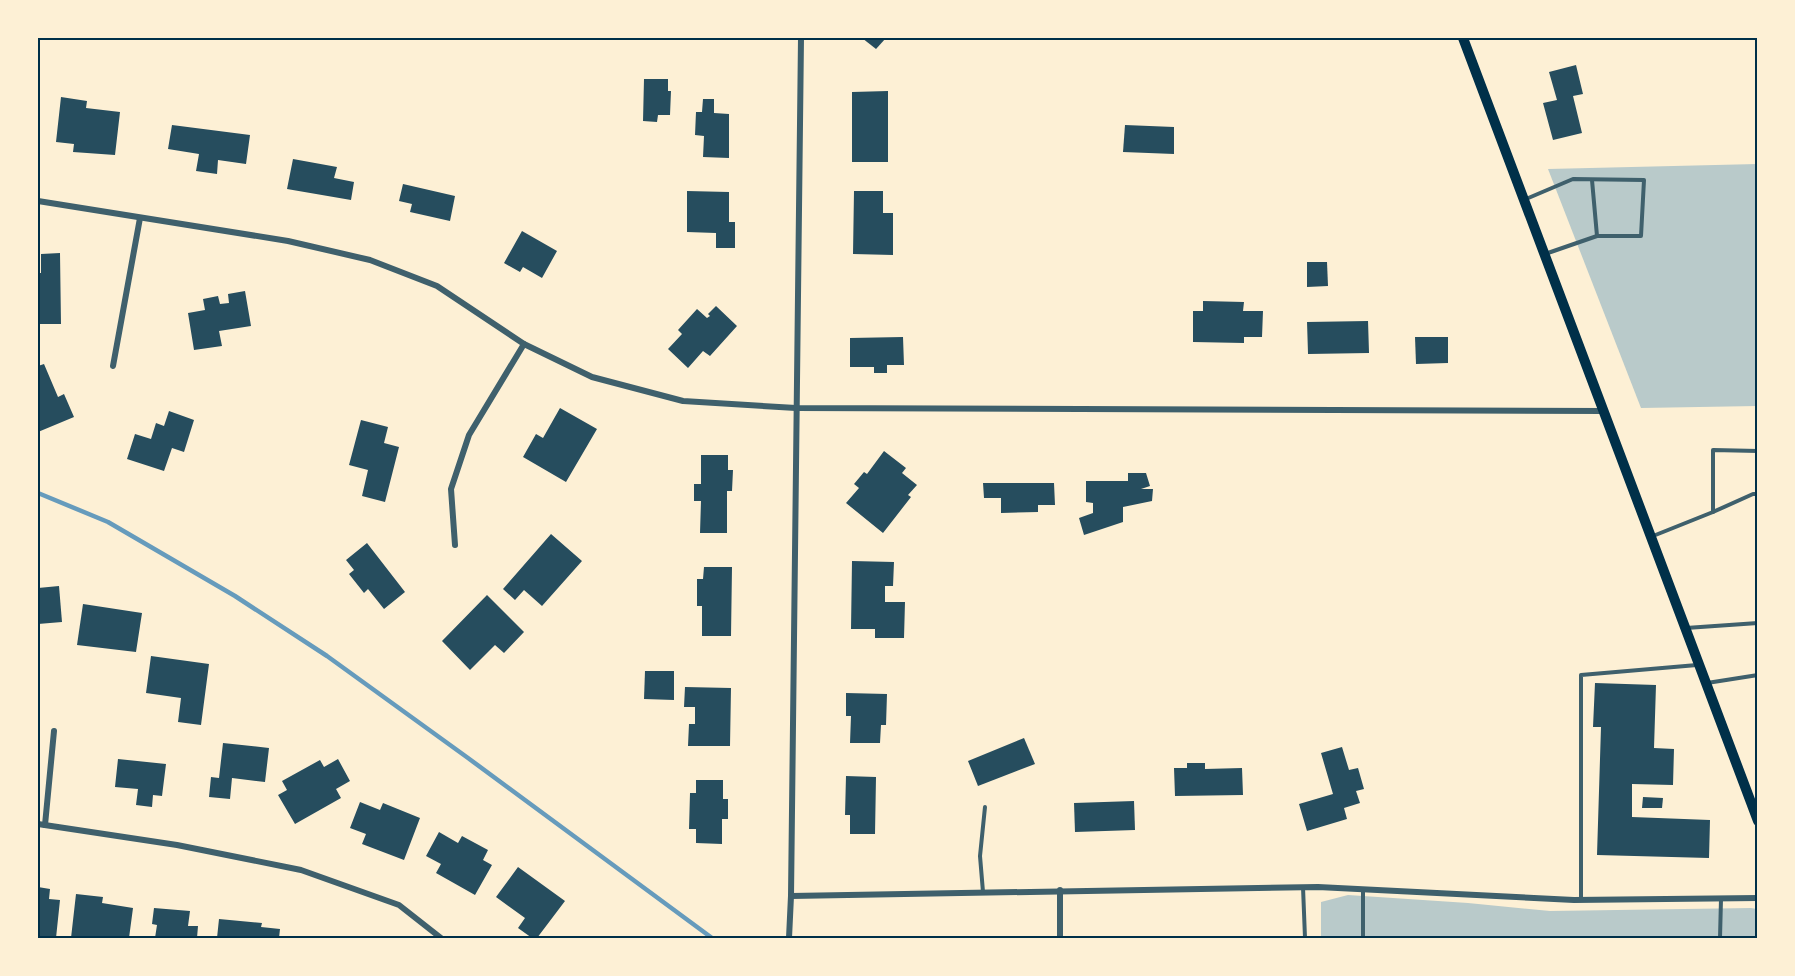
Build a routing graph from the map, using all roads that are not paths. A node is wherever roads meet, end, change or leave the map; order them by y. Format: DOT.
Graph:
graph roads {
  1 [pos="801,38"];
  2 [pos="1462,38"];
  3 [pos="1592,180"];
  4 [pos="1524,200"];
  5 [pos="38,201"];
  6 [pos="140,218"];
  7 [pos="1597,236"];
  8 [pos="1544,254"];
  9 [pos="524,344"];
  10 [pos="113,366"];
  11 [pos="796,408"];
  12 [pos="1604,411"];
  13 [pos="1758,451"];
  14 [pos="1758,494"];
  15 [pos="1713,512"];
  16 [pos="1651,536"];
  17 [pos="455,545"];
  18 [pos="1758,623"];
  19 [pos="1685,628"];
  20 [pos="1699,665"];
  21 [pos="1758,675"];
  22 [pos="1706,683"];
  23 [pos="54,731"];
  24 [pos="985,807"];
  25 [pos="1758,821"];
  26 [pos="41,824"];
  27 [pos="1304,886"];
  28 [pos="1363,888"];
  29 [pos="1060,890"];
  30 [pos="983,892"];
  31 [pos="791,896"];
  32 [pos="1721,898"];
  33 [pos="1758,898"];
  34 [pos="1581,900"];
  35 [pos="441,939"];
  36 [pos="789,939"];
  37 [pos="1060,939"];
  38 [pos="1305,939"];
  39 [pos="1363,939"];
  40 [pos="1720,939"];
  1 -- 11 [label="street"];
  2 -- 4 [label="main road"];
  3 -- 4 [label="lane"];
  3 -- 7 [label="lane"];
  3 -- 7 [label="lane"];
  4 -- 8 [label="main road"];
  5 -- 6 [label="street"];
  6 -- 9 [label="street"];
  6 -- 10 [label="street"];
  7 -- 8 [label="lane"];
  8 -- 12 [label="main road"];
  9 -- 11 [label="street"];
  9 -- 17 [label="street"];
  11 -- 12 [label="street"];
  11 -- 31 [label="street"];
  12 -- 16 [label="main road"];
  13 -- 15 [label="lane"];
  14 -- 15 [label="lane"];
  15 -- 16 [label="lane"];
  16 -- 19 [label="main road"];
  18 -- 19 [label="lane"];
  19 -- 20 [label="main road"];
  20 -- 22 [label="main road"];
  20 -- 34 [label="lane"];
  21 -- 22 [label="lane"];
  22 -- 25 [label="main road"];
  23 -- 26 [label="street"];
  24 -- 30 [label="lane"];
  26 -- 35 [label="street"];
  27 -- 28 [label="street"];
  27 -- 29 [label="street"];
  27 -- 38 [label="lane"];
  28 -- 34 [label="street"];
  28 -- 39 [label="lane"];
  29 -- 30 [label="street"];
  29 -- 37 [label="street"];
  30 -- 31 [label="street"];
  31 -- 36 [label="street"];
  32 -- 33 [label="street"];
  32 -- 34 [label="street"];
  32 -- 40 [label="lane"];
}
